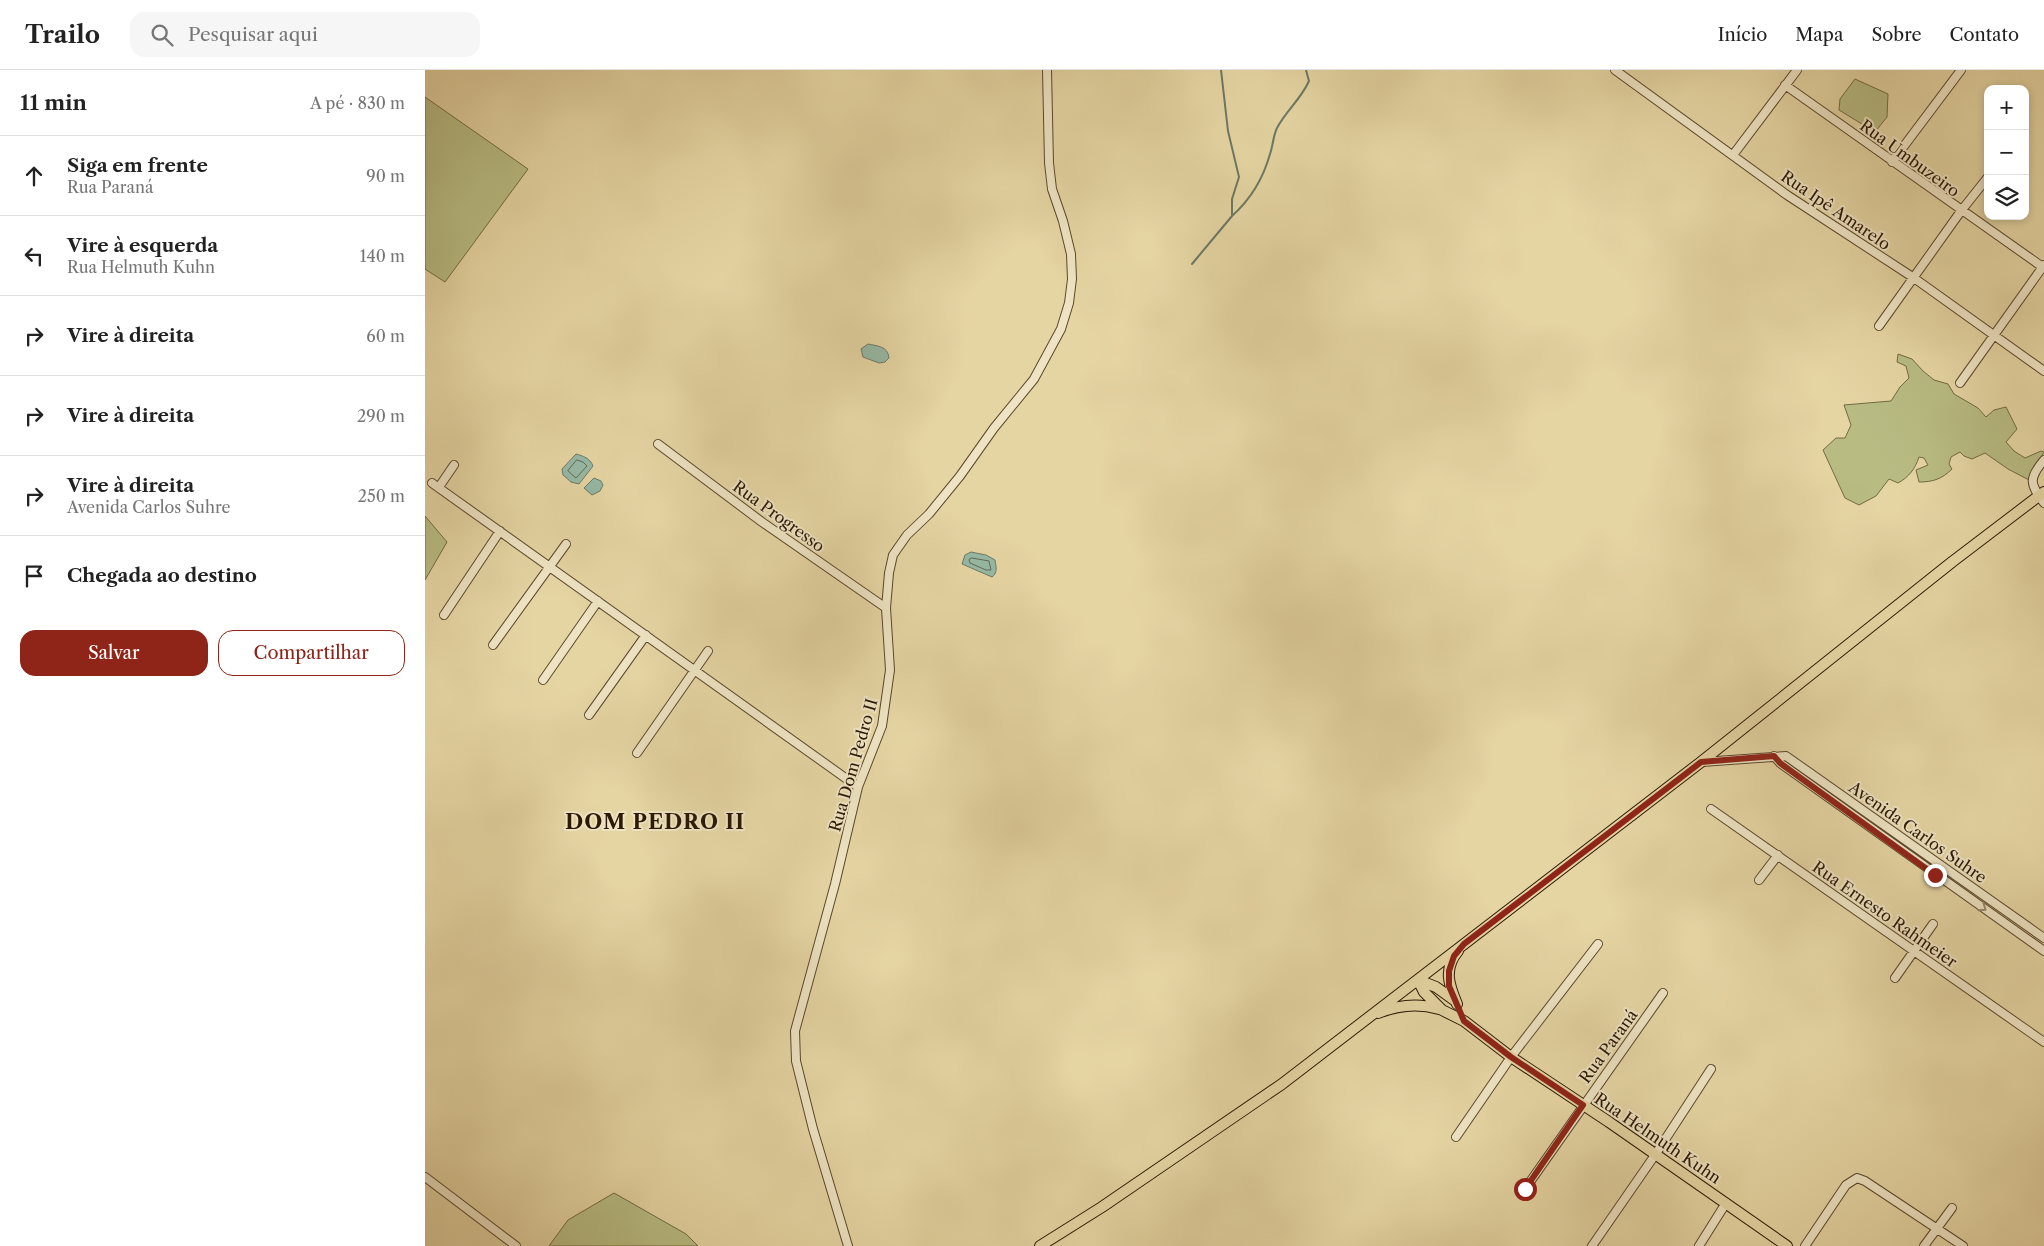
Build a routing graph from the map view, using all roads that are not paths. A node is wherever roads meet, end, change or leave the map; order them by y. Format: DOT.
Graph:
graph roads {
  1 [pos="1047,70"];
  2 [pos="1615,70"];
  3 [pos="1797,70"];
  4 [pos="1961,70"];
  5 [pos="1785,85"];
  6 [pos="1733,155"];
  7 [pos="1892,162"];
  8 [pos="1984,182"];
  9 [pos="1961,211"];
  10 [pos="2043,267"];
  11 [pos="1913,278"];
  12 [pos="1879,326"];
  13 [pos="1994,334"];
  14 [pos="2044,371"];
  15 [pos="1960,383"];
  16 [pos="658,444"];
  17 [pos="2044,460"];
  18 [pos="454,465"];
  19 [pos="2042,497"];
  20 [pos="500,531"];
  21 [pos="566,544"];
  22 [pos="550,567"];
  23 [pos="598,601"];
  24 [pos="886,608"];
  25 [pos="444,615"];
  26 [pos="646,635"];
  27 [pos="493,644"];
  28 [pos="708,651"];
  29 [pos="695,670"];
  30 [pos="543,680"];
  31 [pos="589,715"];
  32 [pos="637,752"];
  33 [pos="1774,756"];
  34 [pos="1701,762"];
  35 [pos="858,787"];
  36 [pos="1711,809"];
  37 [pos="1778,855"];
  38 [pos="1759,880"];
  39 [pos="1965,882"];
  40 [pos="1959,891"];
  41 [pos="1933,924"];
  42 [pos="2044,938"];
  43 [pos="1464,944"];
  44 [pos="1598,944"];
  45 [pos="1913,951"];
  46 [pos="2044,951"];
  47 [pos="1895,978"];
  48 [pos="1418,980"];
  49 [pos="1663,993"];
  50 [pos="1457,1004"];
  51 [pos="1442,1010"];
  52 [pos="1365,1018"];
  53 [pos="1464,1021"];
  54 [pos="2044,1042"];
  55 [pos="1511,1057"];
  56 [pos="1711,1069"];
  57 [pos="1583,1105"];
  58 [pos="1456,1137"];
  59 [pos="1655,1155"];
  60 [pos="425,1177"];
  61 [pos="1525,1189"];
  62 [pos="1727,1203"];
  63 [pos="1952,1208"];
  64 [pos="1937,1228"];
  65 [pos="516,1246"];
  66 [pos="848,1246"];
  67 [pos="1040,1246"];
  68 [pos="1592,1246"];
  69 [pos="1699,1246"];
  70 [pos="1787,1246"];
  71 [pos="1805,1246"];
  72 [pos="1924,1246"];
  73 [pos="1963,1246"];
  1 -- 24 [label="street, Rua Dom Pedro II"];
  2 -- 6 [label="street, Rua Ipê Amarelo"];
  3 -- 5 [label="street"];
  4 -- 7 [label="street"];
  5 -- 6 [label="street"];
  5 -- 7 [label="street, Rua Umbuzeiro"];
  6 -- 11 [label="street, Rua Ipê Amarelo"];
  7 -- 9 [label="street, Rua Umbuzeiro"];
  8 -- 9 [label="street"];
  9 -- 10 [label="street, Rua Umbuzeiro"];
  9 -- 11 [label="street"];
  10 -- 13 [label="street"];
  11 -- 12 [label="street"];
  11 -- 13 [label="street, Rua Ipê Amarelo"];
  13 -- 14 [label="street, Rua Ipê Amarelo"];
  13 -- 15 [label="street"];
  16 -- 24 [label="street, Rua Progresso"];
  17 -- 19 [label="street"];
  18 -- 20 [label="street"];
  19 -- 34 [label="main road"];
  20 -- 22 [label="street"];
  20 -- 25 [label="street"];
  21 -- 22 [label="street"];
  22 -- 23 [label="street"];
  22 -- 27 [label="street"];
  23 -- 26 [label="street"];
  23 -- 30 [label="street"];
  24 -- 35 [label="street, Rua Dom Pedro II"];
  26 -- 29 [label="street"];
  26 -- 31 [label="street"];
  28 -- 29 [label="street"];
  29 -- 32 [label="street"];
  29 -- 35 [label="street"];
  33 -- 34 [label="street, Avenida Carlos Suhre"];
  33 -- 39 [label="street, Avenida Carlos Suhre"];
  33 -- 40 [label="street, Avenida Carlos Suhre"];
  34 -- 43 [label="main road"];
  35 -- 66 [label="street, Rua Dom Pedro II"];
  36 -- 37 [label="street, Rua Ernesto Rahmeier"];
  37 -- 38 [label="street"];
  37 -- 45 [label="street, Rua Ernesto Rahmeier"];
  39 -- 40 [label="street"];
  39 -- 42 [label="street, Avenida Carlos Suhre"];
  40 -- 46 [label="street, Avenida Carlos Suhre, one-way"];
  41 -- 45 [label="street"];
  43 -- 48 [label="main road"];
  43 -- 50 [label="main road"];
  44 -- 55 [label="street"];
  45 -- 47 [label="street"];
  45 -- 54 [label="street, Rua Ernesto Rahmeier"];
  48 -- 50 [label="main road"];
  48 -- 51 [label="main road, Rua Helmuth Kuhn"];
  48 -- 52 [label="main road"];
  49 -- 57 [label="street, Rua Paraná"];
  50 -- 53 [label="main road"];
  51 -- 52 [label="main road"];
  51 -- 53 [label="main road, Rua Helmuth Kuhn"];
  52 -- 67 [label="main road"];
  53 -- 55 [label="main road, Rua Helmuth Kuhn"];
  55 -- 57 [label="main road, Rua Helmuth Kuhn"];
  55 -- 58 [label="street"];
  56 -- 59 [label="street"];
  57 -- 59 [label="main road, Rua Helmuth Kuhn"];
  57 -- 61 [label="street, Rua Paraná"];
  59 -- 62 [label="main road, Rua Helmuth Kuhn"];
  59 -- 68 [label="street"];
  60 -- 65 [label="street"];
  62 -- 69 [label="street"];
  62 -- 70 [label="main road, Rua Helmuth Kuhn"];
  63 -- 64 [label="street"];
  64 -- 71 [label="street"];
  64 -- 72 [label="street"];
  64 -- 73 [label="street"];
}
